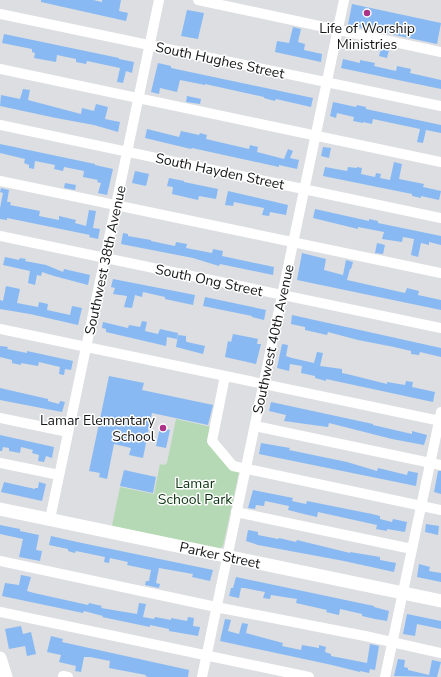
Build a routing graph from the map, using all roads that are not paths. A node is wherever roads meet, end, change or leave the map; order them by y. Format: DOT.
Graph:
graph roads {
  1 [pos="160,0"];
  2 [pos="198,0"];
  3 [pos="344,0"];
  4 [pos="0,14"];
  5 [pos="338,30"];
  6 [pos="150,45"];
  7 [pos="441,52"];
  8 [pos="0,69"];
  9 [pos="327,83"];
  10 [pos="139,98"];
  11 [pos="441,106"];
  12 [pos="0,125"];
  13 [pos="316,136"];
  14 [pos="128,152"];
  15 [pos="441,162"];
  16 [pos="0,180"];
  17 [pos="305,189"];
  18 [pos="116,205"];
  19 [pos="441,218"];
  20 [pos="0,236"];
  21 [pos="293,242"];
  22 [pos="105,258"];
  23 [pos="441,273"];
  24 [pos="282,295"];
  25 [pos="441,328"];
  26 [pos="0,329"];
  27 [pos="86,347"];
  28 [pos="225,376"];
  29 [pos="263,384"];
  30 [pos="0,418"];
  31 [pos="440,418"];
  32 [pos="255,426"];
  33 [pos="68,432"];
  34 [pos="0,463"];
  35 [pos="430,463"];
  36 [pos="441,466"];
  37 [pos="246,469"];
  38 [pos="59,475"];
  39 [pos="421,506"];
  40 [pos="0,509"];
  41 [pos="441,510"];
  42 [pos="236,512"];
  43 [pos="50,519"];
  44 [pos="412,549"];
  45 [pos="227,556"];
  46 [pos="0,561"];
  47 [pos="403,593"];
  48 [pos="441,601"];
  49 [pos="216,607"];
  50 [pos="0,612"];
  51 [pos="392,643"];
  52 [pos="441,653"];
  53 [pos="206,655"];
  54 [pos="0,658"];
  55 [pos="6,677"];
  56 [pos="202,677"];
  57 [pos="309,677"];
  58 [pos="385,677"];
  1 -- 6 [label="street, Southwest 38th Avenue"];
  2 -- 5 [label="street"];
  3 -- 5 [label="street, Southwest 40th Avenue"];
  4 -- 6 [label="street, South Hughes Street"];
  5 -- 7 [label="street"];
  5 -- 9 [label="street, Southwest 40th Avenue"];
  6 -- 9 [label="street, South Hughes Street"];
  6 -- 10 [label="street, Southwest 38th Avenue"];
  8 -- 10 [label="street"];
  9 -- 11 [label="street, South Hughes Street"];
  9 -- 13 [label="street, Southwest 40th Avenue"];
  10 -- 13 [label="street"];
  10 -- 14 [label="street, Southwest 38th Avenue"];
  12 -- 14 [label="street, South Hayden Street"];
  13 -- 15 [label="street"];
  13 -- 17 [label="street, Southwest 40th Avenue"];
  14 -- 17 [label="street, South Hayden Street"];
  14 -- 18 [label="street, Southwest 38th Avenue"];
  16 -- 18 [label="street"];
  17 -- 19 [label="street, South Hayden Street"];
  17 -- 21 [label="street, Southwest 40th Avenue"];
  18 -- 21 [label="street"];
  18 -- 22 [label="street, Southwest 38th Avenue"];
  20 -- 22 [label="street, South Ong Street"];
  21 -- 23 [label="street"];
  21 -- 24 [label="street, Southwest 40th Avenue"];
  22 -- 24 [label="street, South Ong Street"];
  22 -- 27 [label="street, Southwest 38th Avenue"];
  24 -- 25 [label="street, South Ong Street"];
  24 -- 29 [label="street, Southwest 40th Avenue"];
  26 -- 27 [label="street"];
  27 -- 28 [label="street"];
  27 -- 33 [label="street, Southwest 38th Avenue"];
  28 -- 29 [label="street"];
  28 -- 37 [label="street"];
  29 -- 31 [label="street"];
  29 -- 32 [label="street, Southwest 40th Avenue"];
  30 -- 33 [label="street"];
  31 -- 35 [label="street"];
  32 -- 35 [label="street"];
  32 -- 37 [label="street, Southwest 40th Avenue"];
  33 -- 38 [label="street, Southwest 38th Avenue"];
  34 -- 38 [label="street"];
  35 -- 36 [label="street"];
  35 -- 39 [label="street"];
  37 -- 39 [label="street"];
  37 -- 42 [label="street, Southwest 40th Avenue"];
  38 -- 43 [label="street, Southwest 38th Avenue"];
  39 -- 41 [label="street"];
  39 -- 44 [label="street"];
  40 -- 43 [label="main road, Parker Street"];
  42 -- 44 [label="street"];
  42 -- 45 [label="street, Southwest 40th Avenue"];
  43 -- 45 [label="main road, Parker Street"];
  44 -- 47 [label="street"];
  45 -- 47 [label="main road, Parker Street"];
  45 -- 49 [label="street, Southwest 40th Avenue"];
  46 -- 49 [label="street"];
  47 -- 48 [label="main road, Parker Street"];
  47 -- 51 [label="street"];
  49 -- 51 [label="street"];
  49 -- 53 [label="street, Southwest 40th Avenue"];
  50 -- 53 [label="street"];
  51 -- 52 [label="street"];
  51 -- 58 [label="street"];
  53 -- 56 [label="street, Southwest 40th Avenue"];
  53 -- 57 [label="street"];
  54 -- 55 [label="main road"];
}
